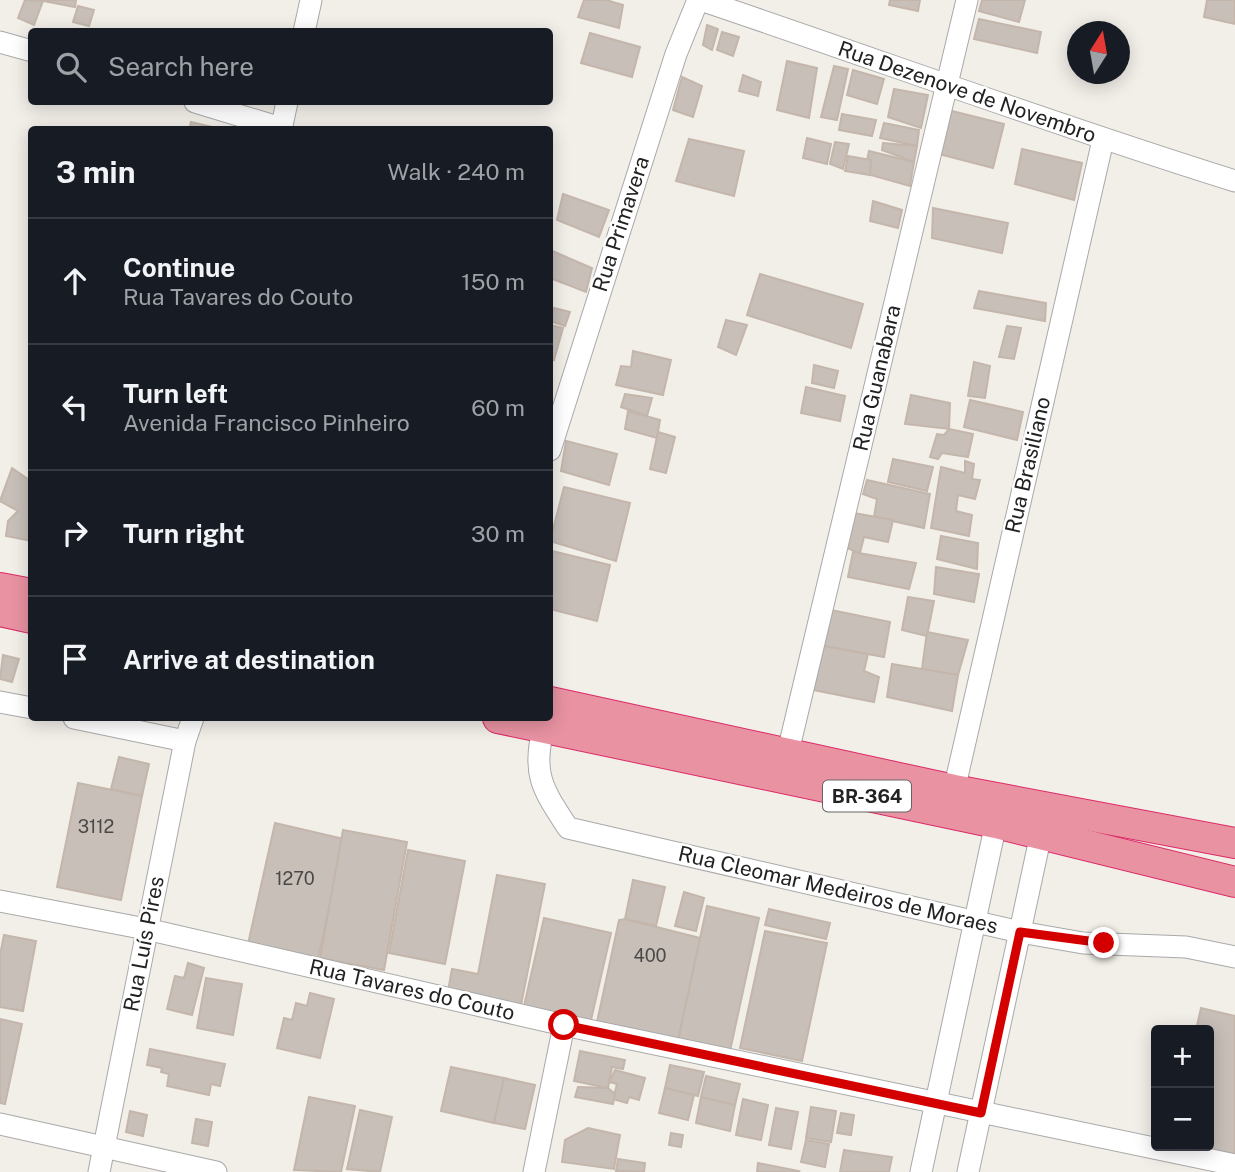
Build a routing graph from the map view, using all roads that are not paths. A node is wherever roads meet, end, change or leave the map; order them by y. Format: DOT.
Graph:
graph roads {
  1 [pos="311,0"];
  2 [pos="699,0"];
  3 [pos="967,0"];
  4 [pos="305,28"];
  5 [pos="0,42"];
  6 [pos="28,50"];
  7 [pos="947,83"];
  8 [pos="205,105"];
  9 [pos="287,105"];
  10 [pos="271,126"];
  11 [pos="282,126"];
  12 [pos="1103,140"];
  13 [pos="1235,181"];
  14 [pos="553,441"];
  15 [pos="0,702"];
  16 [pos="28,707"];
  17 [pos="553,716"];
  18 [pos="553,716"];
  19 [pos="88,721"];
  20 [pos="192,721"];
  21 [pos="546,721"];
  22 [pos="185,741"];
  23 [pos="787,756"];
  24 [pos="954,790"];
  25 [pos="996,823"];
  26 [pos="1041,834"];
  27 [pos="1194,834"];
  28 [pos="1235,843"];
  29 [pos="1182,871"];
  30 [pos="1235,882"];
  31 [pos="0,901"];
  32 [pos="975,922"];
  33 [pos="146,929"];
  34 [pos="1020,932"];
  35 [pos="1235,957"];
  36 [pos="564,1025"];
  37 [pos="936,1103"];
  38 [pos="981,1113"];
  39 [pos="0,1125"];
  40 [pos="105,1146"];
  41 [pos="1235,1165"];
  42 [pos="99,1172"];
  43 [pos="216,1172"];
  44 [pos="534,1172"];
  45 [pos="922,1172"];
  46 [pos="968,1172"];
  1 -- 4 [label="street"];
  2 -- 7 [label="street, Rua Dezenove de Novembro"];
  2 -- 14 [label="street, Rua Primavera"];
  3 -- 7 [label="street, Rua Guanabara"];
  5 -- 6 [label="street"];
  7 -- 12 [label="street, Rua Dezenove de Novembro"];
  7 -- 23 [label="street, Rua Guanabara"];
  8 -- 10 [label="street"];
  9 -- 11 [label="street"];
  12 -- 13 [label="street, Rua Dezenove de Novembro"];
  12 -- 24 [label="street, Rua Brasiliano"];
  15 -- 16 [label="street"];
  17 -- 23 [label="highway, BR-364"];
  18 -- 25 [label="highway, BR-364"];
  19 -- 22 [label="street"];
  20 -- 22 [label="street, Rua Luís Pires"];
  21 -- 32 [label="street, Rua Cleomar Medeiros de Moraes"];
  22 -- 33 [label="street, Rua Luís Pires"];
  23 -- 24 [label="highway, BR-364"];
  24 -- 27 [label="highway, BR-364"];
  25 -- 26 [label="highway, BR-364"];
  25 -- 32 [label="street"];
  26 -- 29 [label="highway, BR-364"];
  26 -- 34 [label="street"];
  27 -- 28 [label="highway, BR-364"];
  27 -- 29 [label="highway"];
  29 -- 30 [label="highway, BR-364"];
  31 -- 33 [label="street, Rua Tavares do Couto"];
  32 -- 34 [label="street, Rua Cleomar Medeiros de Moraes"];
  32 -- 37 [label="street"];
  33 -- 36 [label="street, Rua Tavares do Couto"];
  33 -- 40 [label="street, Rua Luís Pires"];
  34 -- 35 [label="street, Rua Cleomar Medeiros de Moraes"];
  34 -- 38 [label="street"];
  36 -- 37 [label="street, Rua Tavares do Couto"];
  36 -- 44 [label="street"];
  37 -- 38 [label="street, Rua Tavares do Couto"];
  37 -- 45 [label="street"];
  38 -- 41 [label="street, Rua Tavares do Couto"];
  38 -- 46 [label="street"];
  39 -- 40 [label="street"];
  40 -- 42 [label="street, Rua Luís Pires"];
  40 -- 43 [label="street"];
}
